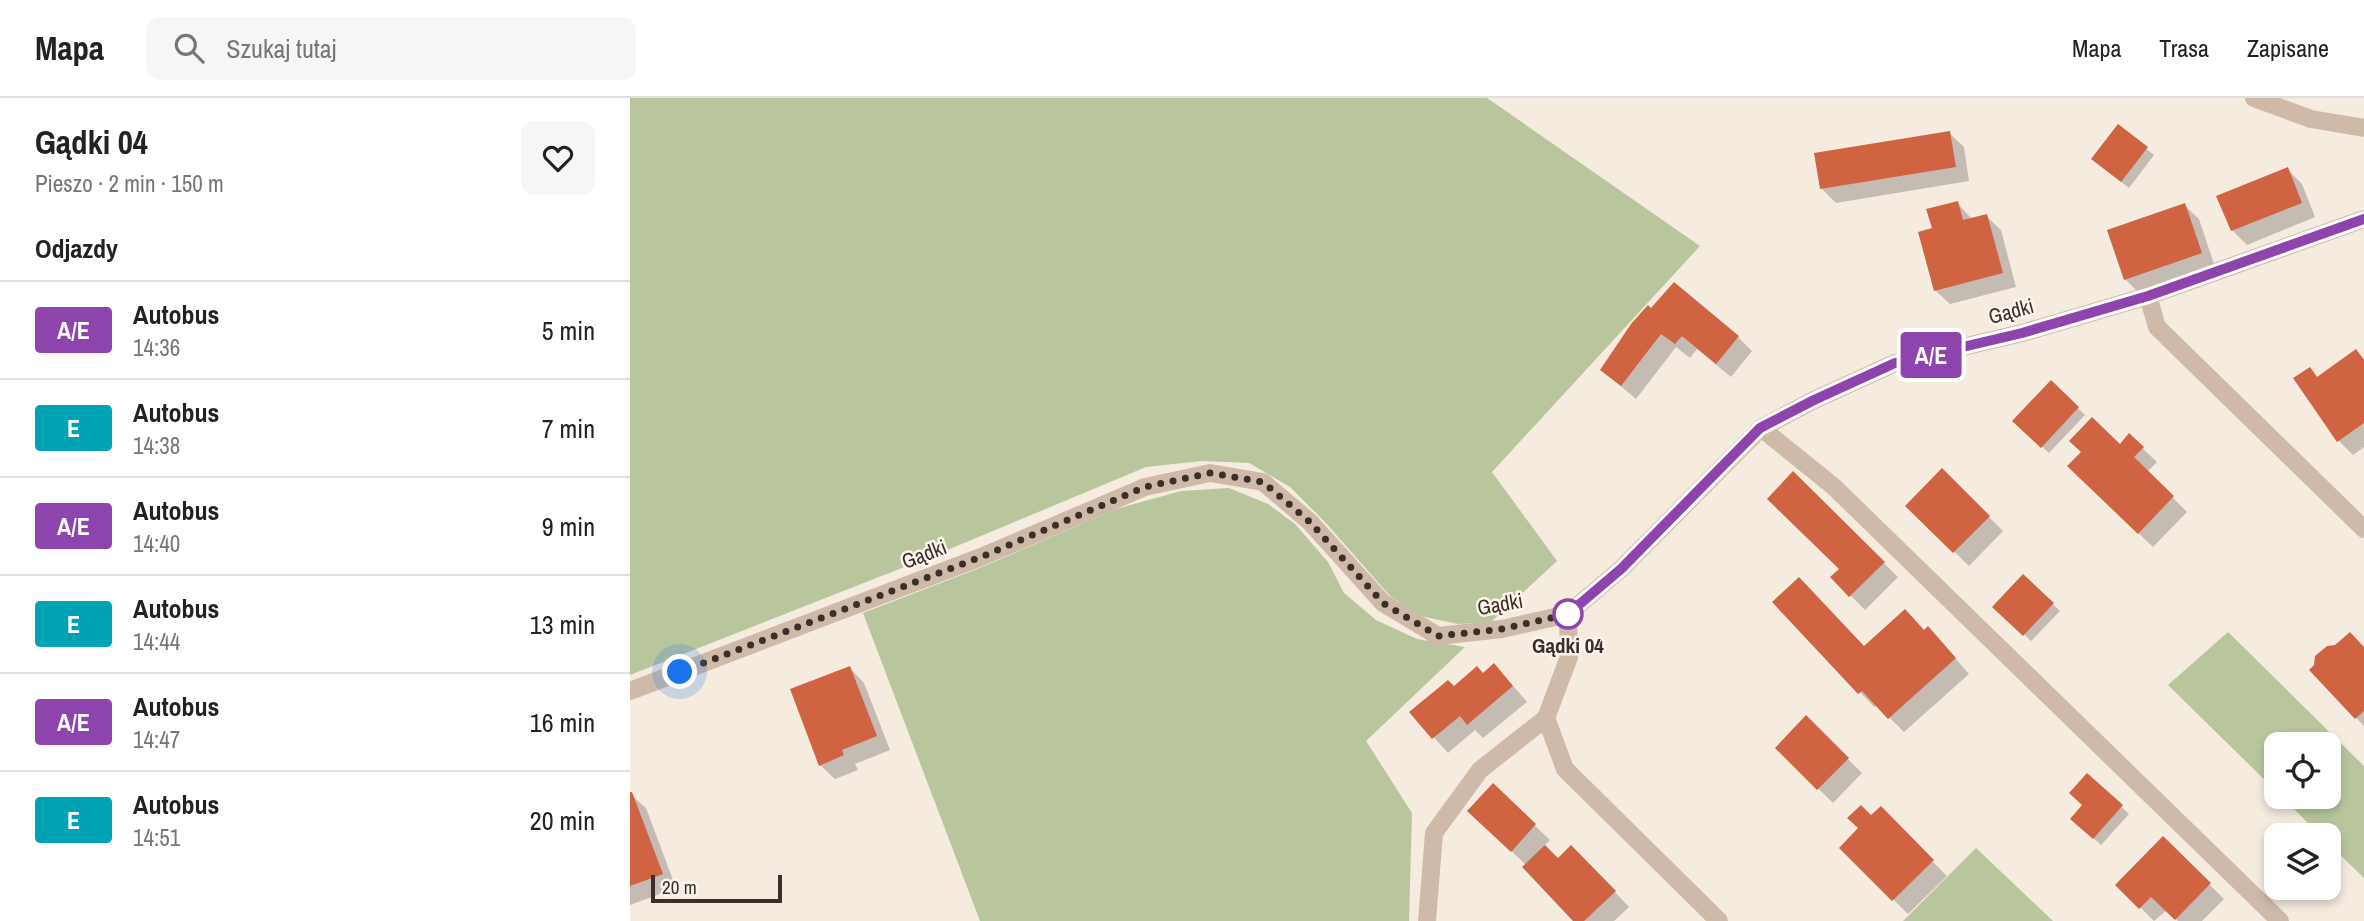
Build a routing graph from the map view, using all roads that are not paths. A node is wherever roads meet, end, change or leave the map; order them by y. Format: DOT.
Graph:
graph roads {
  1 [pos="2254,98"];
  2 [pos="2364,128"];
  3 [pos="2364,219"];
  4 [pos="2148,296"];
  5 [pos="1760,428"];
  6 [pos="2364,529"];
  7 [pos="1568,614"];
  8 [pos="630,691"];
  9 [pos="1546,718"];
  10 [pos="1427,921"];
  11 [pos="1719,921"];
  12 [pos="2280,921"];
  1 -- 2 [label="street"];
  3 -- 4 [label="street, Gądki"];
  4 -- 5 [label="street, Gądki"];
  4 -- 6 [label="street"];
  5 -- 7 [label="street, Gądki"];
  5 -- 12 [label="street"];
  7 -- 8 [label="street, Gądki"];
  7 -- 9 [label="street"];
  9 -- 10 [label="street"];
  9 -- 11 [label="street"];
}
